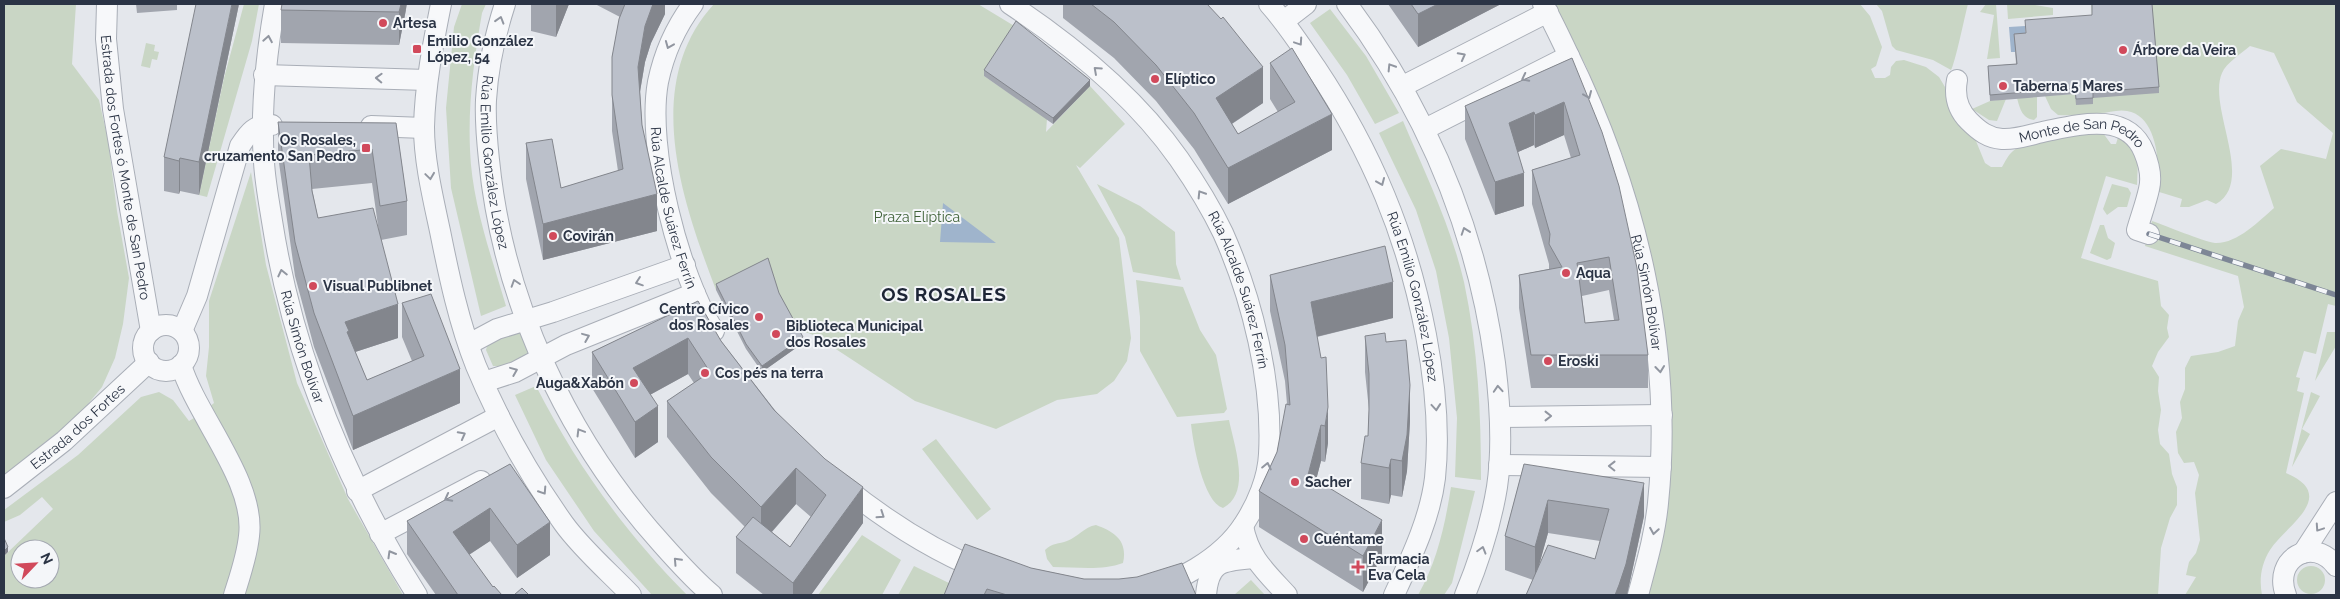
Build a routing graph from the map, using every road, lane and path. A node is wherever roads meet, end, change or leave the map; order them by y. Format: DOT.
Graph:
graph roads {
  1 [pos="107,4"];
  2 [pos="274,4"];
  3 [pos="441,4"];
  4 [pos="505,4"];
  5 [pos="693,4"];
  6 [pos="1010,4"];
  7 [pos="1269,4"];
  8 [pos="1306,4"];
  9 [pos="1348,4"];
  10 [pos="1545,8"];
  11 [pos="1284,21"];
  12 [pos="1569,56"];
  13 [pos="264,75"];
  14 [pos="427,80"];
  15 [pos="1957,80"];
  16 [pos="1403,86"];
  17 [pos="262,125"];
  18 [pos="287,125"];
  19 [pos="354,126"];
  20 [pos="424,128"];
  21 [pos="1425,129"];
  22 [pos="2149,234"];
  23 [pos="685,265"];
  24 [pos="695,293"];
  25 [pos="527,318"];
  26 [pos="151,331"];
  27 [pos="182,331"];
  28 [pos="469,344"];
  29 [pos="722,344"];
  30 [pos="542,357"];
  31 [pos="149,362"];
  32 [pos="181,365"];
  33 [pos="484,382"];
  34 [pos="1662,415"];
  35 [pos="499,416"];
  36 [pos="1500,417"];
  37 [pos="522,459"];
  38 [pos="1500,465"];
  39 [pos="1661,467"];
  40 [pos="825,471"];
  41 [pos="4,488"];
  42 [pos="358,491"];
  43 [pos="2336,502"];
  44 [pos="1243,526"];
  45 [pos="380,534"];
  46 [pos="2303,553"];
  47 [pos="1254,558"];
  48 [pos="2336,566"];
  49 [pos="999,578"];
  50 [pos="1166,586"];
  51 [pos="234,595"];
  52 [pos="417,595"];
  53 [pos="631,595"];
  54 [pos="712,595"];
  55 [pos="1136,595"];
  56 [pos="1204,595"];
  57 [pos="1287,595"];
  58 [pos="1394,595"];
  59 [pos="1465,595"];
  60 [pos="1638,595"];
  61 [pos="2286,595"];
  1 -- 26 [label="street, Estrada dos Fortes ó Monte de San Pedro"];
  13 -- 2 [label="street, Rúa Simón Bolívar, one-way"];
  3 -- 14 [label="street"];
  25 -- 4 [label="street, Rúa Emilio González López, one-way"];
  5 -- 23 [label="street, Rúa Alcalde Suárez Ferrín, one-way"];
  44 -- 6 [label="street, Rúa Alcalde Suárez Ferrín, one-way"];
  7 -- 11 [label="street, Rúa Emilio González López"];
  8 -- 11 [label="street"];
  16 -- 9 [label="street, one-way"];
  10 -- 12 [label="street, Rúa Simón Bolívar"];
  16 -- 10 [label="street, one-way"];
  11 -- 58 [label="street, Rúa Emilio González López, one-way"];
  12 -- 21 [label="street, one-way"];
  12 -- 34 [label="street, Rúa Simón Bolívar, one-way"];
  14 -- 13 [label="street, one-way"];
  13 -- 17 [label="street, Rúa Simón Bolívar"];
  14 -- 20 [label="street"];
  15 -- 22 [label="street, Monte de San Pedro"];
  16 -- 21 [label="street"];
  17 -- 18 [label="street"];
  17 -- 27 [label="street"];
  42 -- 17 [label="street, Rúa Simón Bolívar, one-way"];
  19 -- 20 [label="street"];
  20 -- 28 [label="street, one-way"];
  36 -- 21 [label="street, one-way"];
  23 -- 24 [label="street, Rúa Alcalde Suárez Ferrín"];
  23 -- 25 [label="street, one-way"];
  24 -- 29 [label="street, Rúa Alcalde Suárez Ferrín"];
  30 -- 24 [label="street, one-way"];
  25 -- 28 [label="street"];
  25 -- 30 [label="street, Rúa Emilio González López"];
  26 -- 27 [label="street"];
  26 -- 31 [label="street"];
  27 -- 32 [label="street"];
  28 -- 33 [label="street"];
  33 -- 30 [label="street, one-way"];
  54 -- 30 [label="street, Rúa Emilio González López, one-way"];
  31 -- 32 [label="street"];
  31 -- 41 [label="street, Estrada dos Fortes"];
  32 -- 51 [label="street"];
  33 -- 35 [label="street"];
  36 -- 34 [label="street, one-way"];
  34 -- 39 [label="street, Rúa Simón Bolívar"];
  35 -- 37 [label="street"];
  42 -- 35 [label="street, one-way"];
  36 -- 38 [label="street"];
  37 -- 45 [label="street, one-way"];
  37 -- 53 [label="street, one-way"];
  39 -- 38 [label="street, one-way"];
  59 -- 38 [label="street, one-way"];
  39 -- 60 [label="street, Rúa Simón Bolívar, one-way"];
  40 -- 49 [label="street, one-way"];
  42 -- 45 [label="street, Rúa Simón Bolívar"];
  43 -- 46 [label="street, one-way"];
  44 -- 47 [label="street"];
  44 -- 50 [label="street, Rúa Alcalde Suárez Ferrín"];
  52 -- 45 [label="street, Rúa Simón Bolívar, one-way"];
  46 -- 48 [label="street"];
  46 -- 61 [label="street"];
  47 -- 56 [label="street"];
  47 -- 57 [label="street"];
  50 -- 55 [label="street, Rúa Alcalde Suárez Ferrín"];
  50 -- 56 [label="street"];
}
